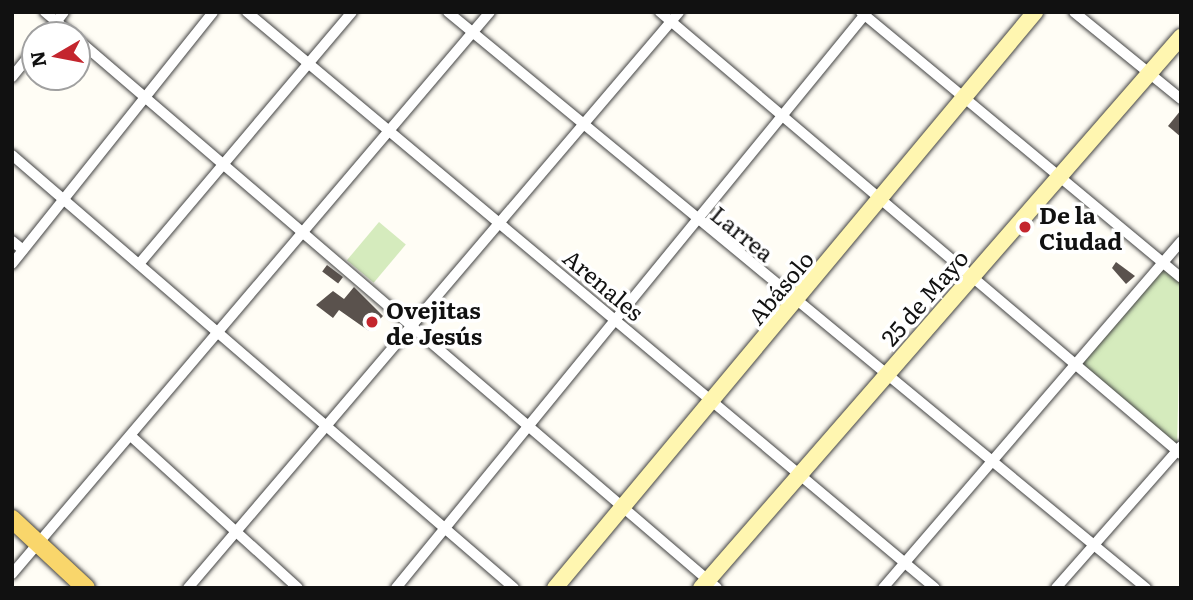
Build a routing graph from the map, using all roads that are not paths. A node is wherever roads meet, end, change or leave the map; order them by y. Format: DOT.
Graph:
graph roads {
  1 [pos="213,12"];
  2 [pos="247,12"];
  3 [pos="352,12"];
  4 [pos="448,12"];
  5 [pos="491,12"];
  6 [pos="660,12"];
  7 [pos="679,12"];
  8 [pos="1035,12"];
  9 [pos="1073,12"];
  10 [pos="864,13"];
  11 [pos="671,22"];
  12 [pos="473,33"];
  13 [pos="1181,37"];
  14 [pos="91,51"];
  15 [pos="309,65"];
  16 [pos="1149,74"];
  17 [pos="146,96"];
  18 [pos="965,98"];
  19 [pos="1181,99"];
  20 [pos="783,115"];
  21 [pos="582,125"];
  22 [pos="390,132"];
  23 [pos="12,155"];
  24 [pos="226,167"];
  25 [pos="1059,177"];
  26 [pos="882,200"];
  27 [pos="65,201"];
  28 [pos="499,223"];
  29 [pos="696,223"];
  30 [pos="304,233"];
  31 [pos="12,241"];
  32 [pos="1181,242"];
  33 [pos="23,250"];
  34 [pos="1163,263"];
  35 [pos="12,264"];
  36 [pos="139,264"];
  37 [pos="972,276"];
  38 [pos="1181,278"];
  39 [pos="797,303"];
  40 [pos="615,321"];
  41 [pos="414,322"];
  42 [pos="220,334"];
  43 [pos="1076,365"];
  44 [pos="886,376"];
  45 [pos="713,402"];
  46 [pos="530,424"];
  47 [pos="326,425"];
  48 [pos="132,437"];
  49 [pos="1180,450"];
  50 [pos="994,463"];
  51 [pos="800,475"];
  52 [pos="624,506"];
  53 [pos="12,519"];
  54 [pos="445,528"];
  55 [pos="236,531"];
  56 [pos="38,543"];
  57 [pos="1094,545"];
  58 [pos="905,563"];
  59 [pos="12,574"];
  60 [pos="709,585"];
  61 [pos="86,588"];
  62 [pos="188,588"];
  63 [pos="298,588"];
  64 [pos="396,588"];
  65 [pos="514,588"];
  66 [pos="555,588"];
  67 [pos="883,588"];
  68 [pos="934,588"];
  69 [pos="1056,588"];
  70 [pos="1146,588"];
  1 -- 17 [label="street"];
  2 -- 15 [label="street, Arenales"];
  3 -- 15 [label="street"];
  4 -- 12 [label="street, Larrea"];
  5 -- 12 [label="street"];
  6 -- 11 [label="street"];
  7 -- 11 [label="street"];
  8 -- 18 [label="street, Abásolo"];
  9 -- 16 [label="street"];
  10 -- 18 [label="street"];
  10 -- 20 [label="street"];
  11 -- 20 [label="street"];
  11 -- 21 [label="street"];
  12 -- 21 [label="street, Larrea"];
  12 -- 22 [label="street"];
  13 -- 16 [label="street, 25 de Mayo"];
  14 -- 17 [label="street"];
  15 -- 22 [label="street, Arenales"];
  15 -- 24 [label="street"];
  16 -- 19 [label="street"];
  16 -- 25 [label="street, 25 de Mayo"];
  17 -- 24 [label="street"];
  17 -- 27 [label="street"];
  18 -- 25 [label="street"];
  18 -- 26 [label="street, Abásolo"];
  20 -- 26 [label="street"];
  20 -- 29 [label="street"];
  21 -- 28 [label="street"];
  21 -- 29 [label="street, Larrea"];
  22 -- 28 [label="street, Arenales"];
  22 -- 30 [label="street"];
  23 -- 27 [label="street"];
  24 -- 30 [label="street"];
  24 -- 36 [label="street"];
  25 -- 34 [label="street"];
  25 -- 37 [label="street, 25 de Mayo"];
  26 -- 37 [label="street"];
  26 -- 39 [label="street, Abásolo"];
  27 -- 33 [label="street"];
  27 -- 36 [label="street"];
  28 -- 40 [label="street, Arenales"];
  28 -- 41 [label="street"];
  29 -- 39 [label="street, Larrea"];
  29 -- 40 [label="street"];
  30 -- 41 [label="street"];
  30 -- 42 [label="street"];
  31 -- 33 [label="street"];
  32 -- 34 [label="street"];
  33 -- 35 [label="street"];
  34 -- 38 [label="street"];
  34 -- 43 [label="street"];
  36 -- 42 [label="street"];
  37 -- 43 [label="street"];
  37 -- 44 [label="street, 25 de Mayo"];
  39 -- 44 [label="street, Larrea"];
  39 -- 45 [label="street, Abásolo"];
  40 -- 45 [label="street, Arenales"];
  40 -- 46 [label="street"];
  41 -- 46 [label="street"];
  41 -- 47 [label="street"];
  42 -- 47 [label="street"];
  42 -- 48 [label="street"];
  43 -- 49 [label="street"];
  43 -- 50 [label="street"];
  44 -- 50 [label="street, Larrea"];
  44 -- 51 [label="street, 25 de Mayo"];
  45 -- 51 [label="street, Arenales"];
  45 -- 52 [label="street, Abásolo"];
  46 -- 52 [label="street"];
  46 -- 54 [label="street"];
  47 -- 54 [label="street"];
  47 -- 55 [label="street"];
  48 -- 55 [label="street"];
  48 -- 56 [label="street"];
  49 -- 57 [label="street"];
  50 -- 57 [label="street, Larrea"];
  50 -- 58 [label="street"];
  51 -- 58 [label="street, Arenales"];
  51 -- 60 [label="street, 25 de Mayo"];
  52 -- 60 [label="street"];
  52 -- 66 [label="street, Abásolo"];
  53 -- 56 [label="main road"];
  54 -- 64 [label="street"];
  54 -- 65 [label="street"];
  55 -- 62 [label="street"];
  55 -- 63 [label="street"];
  56 -- 59 [label="street"];
  56 -- 61 [label="main road"];
  57 -- 69 [label="street"];
  57 -- 70 [label="street, Larrea"];
  58 -- 67 [label="street"];
  58 -- 68 [label="street, Arenales"];
}
